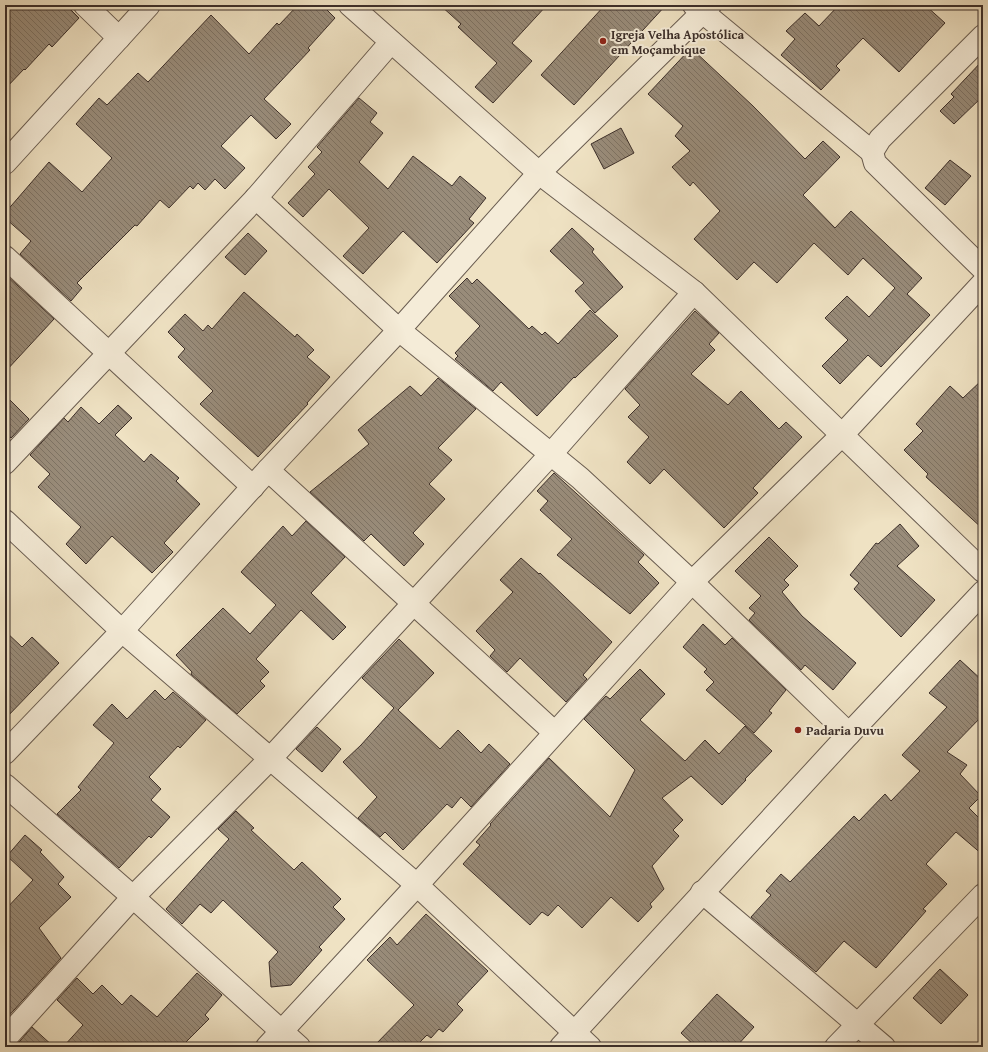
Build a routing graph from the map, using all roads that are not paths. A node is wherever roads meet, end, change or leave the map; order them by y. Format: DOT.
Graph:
graph roads {
  1 [pos="85,5"];
  2 [pos="150,5"];
  3 [pos="350,5"];
  4 [pos="702,8"];
  5 [pos="983,36"];
  6 [pos="119,38"];
  7 [pos="391,42"];
  8 [pos="872,152"];
  9 [pos="5,163"];
  10 [pos="539,173"];
  11 [pos="256,198"];
  12 [pos="5,257"];
  13 [pos="983,268"];
  14 [pos="983,283"];
  15 [pos="694,292"];
  16 [pos="399,330"];
  17 [pos="110,353"];
  18 [pos="842,435"];
  19 [pos="551,454"];
  20 [pos="5,463"];
  21 [pos="268,470"];
  22 [pos="253,487"];
  23 [pos="5,521"];
  24 [pos="983,571"];
  25 [pos="692,582"];
  26 [pos="983,592"];
  27 [pos="414,603"];
  28 [pos="122,631"];
  29 [pos="554,732"];
  30 [pos="849,734"];
  31 [pos="5,753"];
  32 [pos="270,759"];
  33 [pos="5,785"];
  34 [pos="416,885"];
  35 [pos="702,892"];
  36 [pos="983,895"];
  37 [pos="133,897"];
  38 [pos="857,1024"];
  39 [pos="5,1039"];
  40 [pos="274,1039"];
  41 [pos="568,1040"];
  42 [pos="299,1047"];
  43 [pos="590,1047"];
  44 [pos="836,1047"];
  45 [pos="884,1047"];
  1 -- 6 [label="street"];
  2 -- 6 [label="street"];
  3 -- 7 [label="street"];
  4 -- 8 [label="street"];
  4 -- 10 [label="street"];
  5 -- 8 [label="street"];
  6 -- 9 [label="street"];
  7 -- 10 [label="street"];
  7 -- 11 [label="street"];
  8 -- 13 [label="street"];
  10 -- 15 [label="street"];
  10 -- 16 [label="street"];
  11 -- 16 [label="street"];
  11 -- 17 [label="street"];
  12 -- 17 [label="street"];
  14 -- 18 [label="street"];
  15 -- 18 [label="street"];
  15 -- 19 [label="street"];
  16 -- 19 [label="street"];
  16 -- 21 [label="street"];
  17 -- 20 [label="street"];
  17 -- 22 [label="street"];
  18 -- 24 [label="street"];
  18 -- 25 [label="street"];
  19 -- 25 [label="street"];
  19 -- 27 [label="street"];
  21 -- 22 [label="street"];
  21 -- 27 [label="street"];
  22 -- 28 [label="street"];
  23 -- 28 [label="street"];
  25 -- 29 [label="street"];
  25 -- 30 [label="street"];
  26 -- 30 [label="street"];
  27 -- 29 [label="street"];
  27 -- 32 [label="street"];
  28 -- 31 [label="street"];
  28 -- 32 [label="street"];
  29 -- 34 [label="street"];
  30 -- 35 [label="street"];
  32 -- 34 [label="street"];
  32 -- 37 [label="street"];
  33 -- 37 [label="street"];
  34 -- 40 [label="street"];
  34 -- 41 [label="street"];
  35 -- 38 [label="street"];
  35 -- 41 [label="street"];
  36 -- 38 [label="street"];
  37 -- 39 [label="street"];
  37 -- 40 [label="street"];
  38 -- 44 [label="street"];
  38 -- 45 [label="street"];
  40 -- 42 [label="street"];
  41 -- 43 [label="street"];
}
